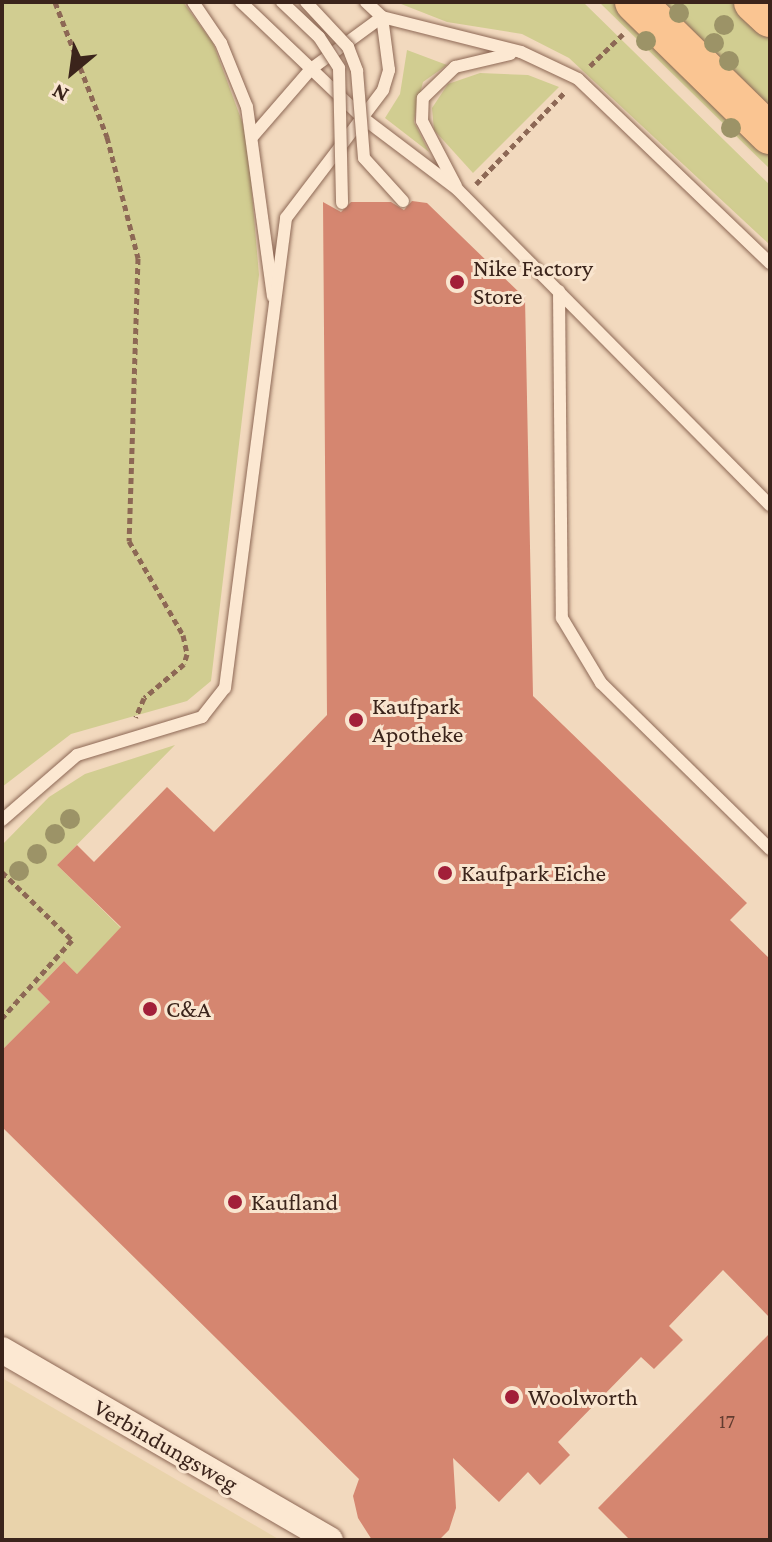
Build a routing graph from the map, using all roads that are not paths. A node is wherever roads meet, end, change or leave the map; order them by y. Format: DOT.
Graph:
graph roads {
  1 [pos="193,2"];
  2 [pos="241,2"];
  3 [pos="282,2"];
  4 [pos="306,2"];
  5 [pos="366,2"];
  6 [pos="754,2"];
  7 [pos="382,17"];
  8 [pos="629,17"];
  9 [pos="770,17"];
  10 [pos="521,52"];
  11 [pos="311,69"];
  12 [pos="363,118"];
  13 [pos="770,134"];
  14 [pos="252,137"];
  15 [pos="385,137"];
  16 [pos="336,153"];
  17 [pos="460,193"];
  18 [pos="403,201"];
  19 [pos="342,203"];
  20 [pos="770,263"];
  21 [pos="559,291"];
  22 [pos="275,303"];
  23 [pos="770,505"];
  24 [pos="2,820"];
  25 [pos="770,849"];
  26 [pos="2,1350"];
  27 [pos="330,1540"];
  1 -- 14 [label="lane"];
  2 -- 11 [label="lane"];
  3 -- 19 [label="lane, bridge"];
  4 -- 18 [label="lane, bridge"];
  5 -- 7 [label="lane"];
  6 -- 9 [label="main road"];
  7 -- 10 [label="lane"];
  7 -- 11 [label="lane"];
  7 -- 12 [label="lane"];
  8 -- 13 [label="main road"];
  10 -- 17 [label="lane"];
  10 -- 20 [label="lane"];
  11 -- 12 [label="lane"];
  11 -- 14 [label="lane"];
  12 -- 15 [label="lane"];
  12 -- 16 [label="lane"];
  14 -- 22 [label="lane"];
  15 -- 16 [label="lane"];
  15 -- 17 [label="lane"];
  16 -- 22 [label="lane"];
  17 -- 21 [label="lane"];
  21 -- 23 [label="lane"];
  21 -- 25 [label="lane"];
  22 -- 24 [label="lane"];
  26 -- 27 [label="street, Verbindungsweg"];
}
